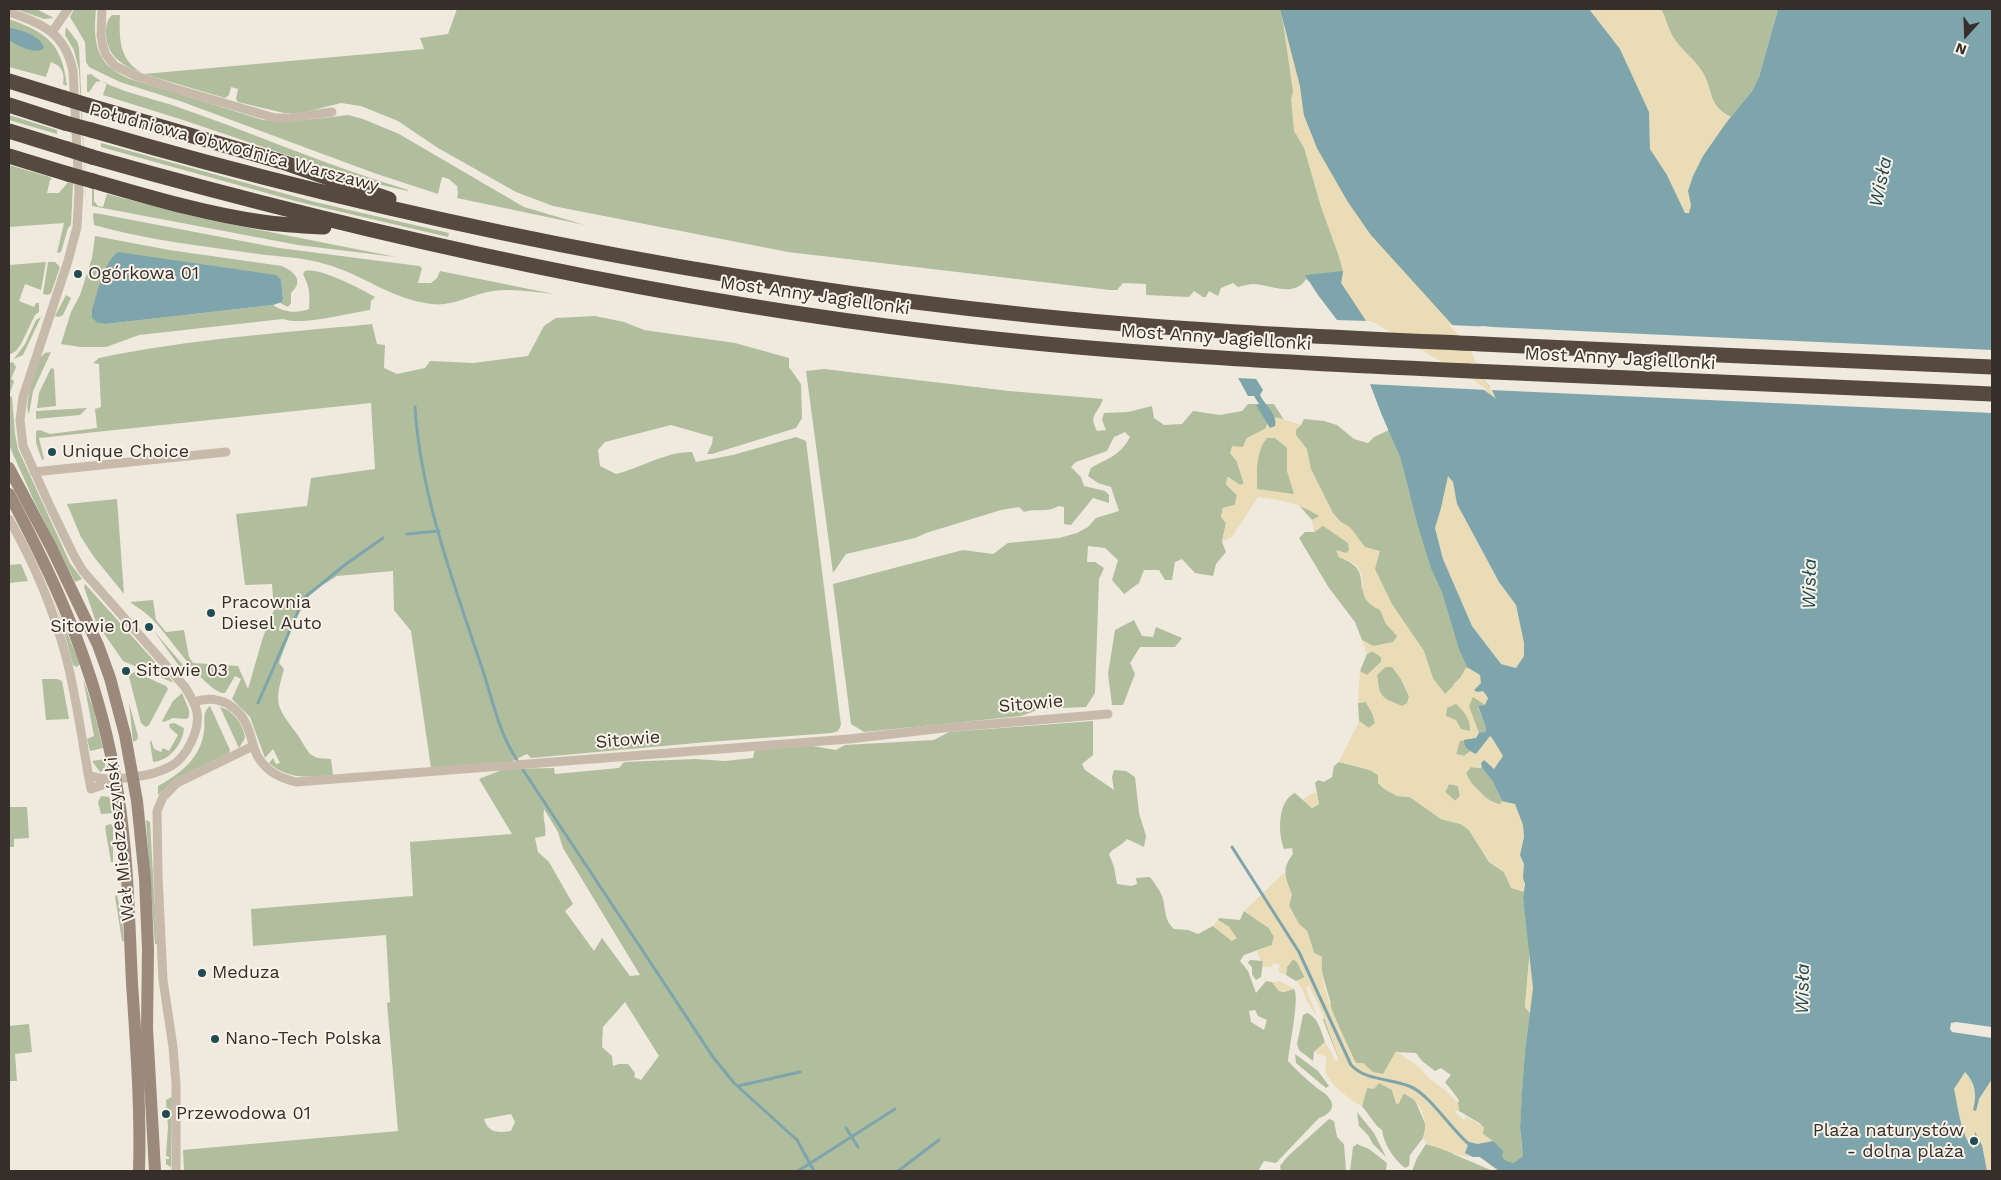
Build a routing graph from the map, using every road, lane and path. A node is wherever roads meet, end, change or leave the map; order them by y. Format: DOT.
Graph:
graph roads {
  1 [pos="68,9"];
  2 [pos="102,9"];
  3 [pos="9,12"];
  4 [pos="52,32"];
  5 [pos="9,81"];
  6 [pos="9,105"];
  7 [pos="332,112"];
  8 [pos="9,131"];
  9 [pos="9,156"];
  10 [pos="452,222"];
  11 [pos="363,229"];
  12 [pos="1992,367"];
  13 [pos="1992,394"];
  14 [pos="226,452"];
  15 [pos="9,468"];
  16 [pos="34,472"];
  17 [pos="9,494"];
  18 [pos="9,519"];
  19 [pos="194,702"];
  20 [pos="1108,714"];
  21 [pos="253,746"];
  22 [pos="88,775"];
  23 [pos="133,777"];
  24 [pos="116,780"];
  25 [pos="139,1171"];
  26 [pos="155,1171"];
  27 [pos="176,1171"];
  1 -- 4 [label="street"];
  2 -- 7 [label="street"];
  3 -- 4 [label="street"];
  4 -- 16 [label="street"];
  5 -- 10 [label="highway, bridge"];
  6 -- 10 [label="highway, Południowa Obwodnica Warszawy, bridge"];
  8 -- 11 [label="highway, bridge"];
  9 -- 11 [label="highway, bridge"];
  10 -- 12 [label="highway, Most Anny Jagiellonki"];
  11 -- 13 [label="highway, Most Anny Jagiellonki"];
  14 -- 16 [label="street"];
  15 -- 23 [label="main road, Wał Miedzeszyński"];
  16 -- 19 [label="street"];
  17 -- 24 [label="main road, Wał Miedzeszyński"];
  18 -- 22 [label="street"];
  19 -- 21 [label="street, Sitowie"];
  19 -- 23 [label="street"];
  20 -- 21 [label="street, Sitowie"];
  21 -- 27 [label="street, Wał Miedzeszyński"];
  22 -- 24 [label="street"];
  22 -- 24 [label="street"];
  23 -- 24 [label="street"];
  23 -- 26 [label="main road, Wał Miedzeszyński"];
  24 -- 25 [label="main road, Wał Miedzeszyński"];
}
